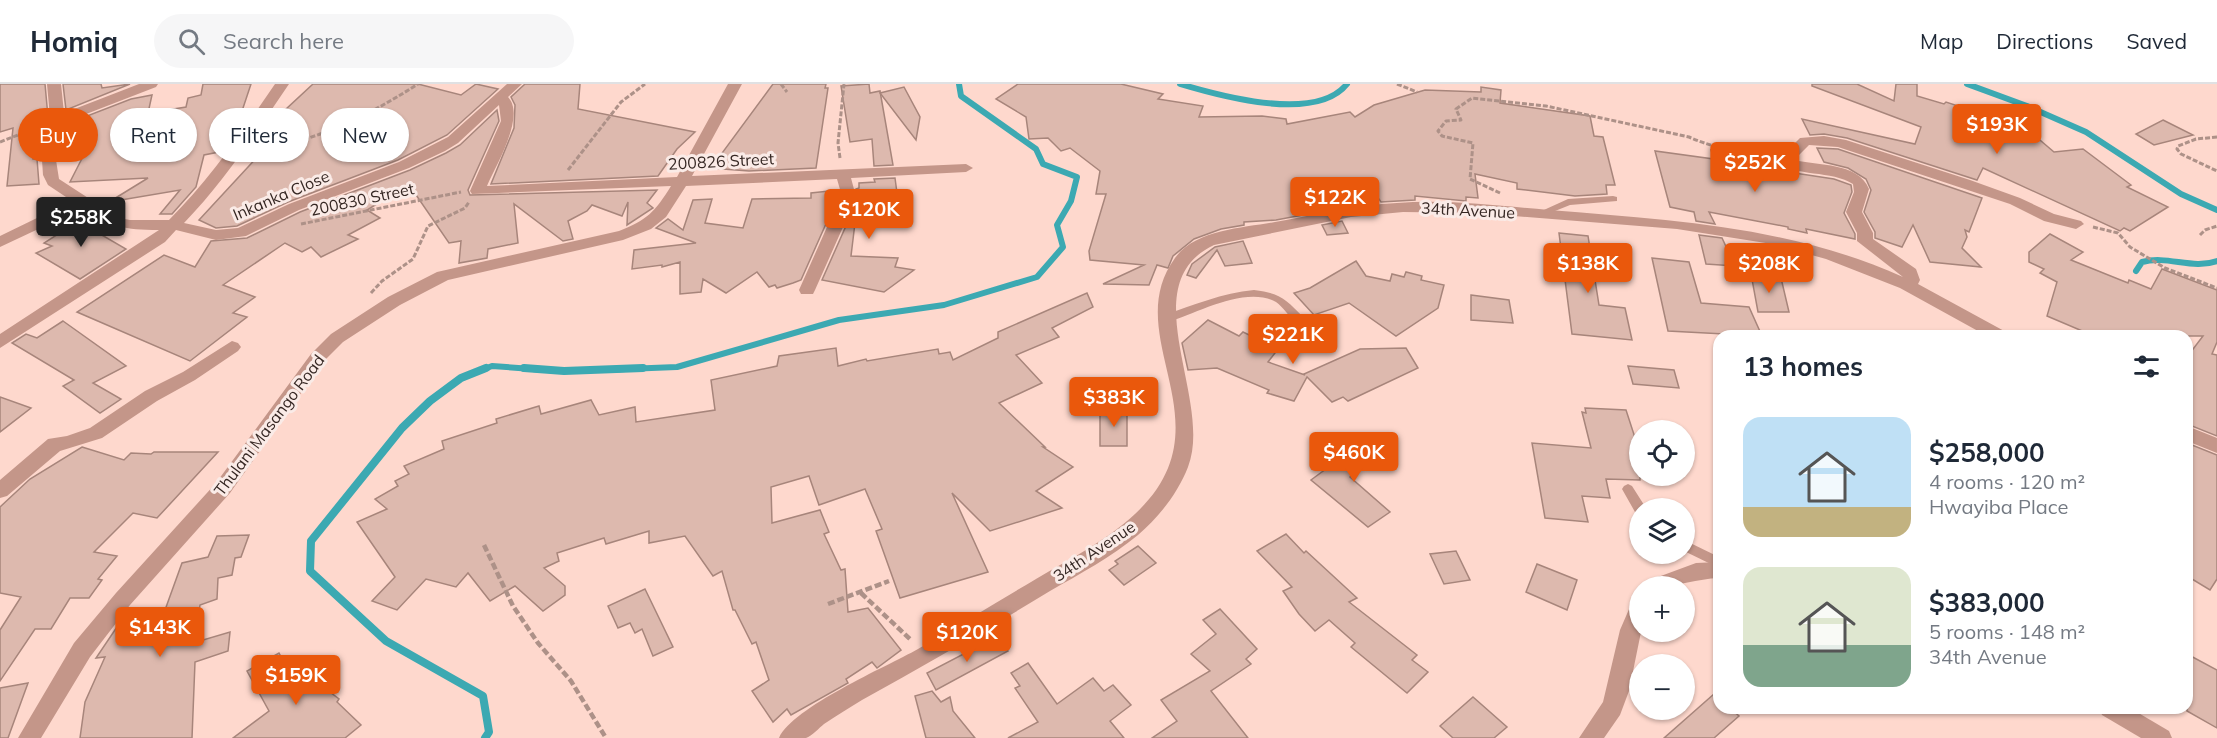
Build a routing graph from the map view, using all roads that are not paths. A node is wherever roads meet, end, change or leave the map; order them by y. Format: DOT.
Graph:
graph roads {
  1 [pos="54,84"];
  2 [pos="151,84"];
  3 [pos="282,84"];
  4 [pos="515,84"];
  5 [pos="735,84"];
  6 [pos="500,97"];
  7 [pos="56,108"];
  8 [pos="88,108"];
  9 [pos="49,162"];
  10 [pos="966,168"];
  11 [pos="843,174"];
  12 [pos="682,181"];
  13 [pos="1613,199"];
  14 [pos="82,202"];
  15 [pos="1540,214"];
  16 [pos="2076,224"];
  17 [pos="174,225"];
  18 [pos="0,242"];
  19 [pos="1908,284"];
  20 [pos="807,290"];
  21 [pos="1168,318"];
  22 [pos="1299,320"];
  23 [pos="1989,330"];
  24 [pos="0,342"];
  25 [pos="232,347"];
  26 [pos="2193,436"];
  27 [pos="2217,446"];
  28 [pos="1628,489"];
  29 [pos="0,491"];
  30 [pos="1634,498"];
  31 [pos="1695,551"];
  32 [pos="1713,560"];
  33 [pos="1713,570"];
  34 [pos="1683,576"];
  35 [pos="1629,639"];
  36 [pos="2120,714"];
  37 [pos="29,738"];
  38 [pos="790,738"];
  39 [pos="1590,738"];
  40 [pos="2161,738"];
  1 -- 7 [label="street"];
  2 -- 8 [label="street"];
  3 -- 17 [label="street"];
  4 -- 6 [label="street, Inkanka Close"];
  5 -- 12 [label="street, Thulani Masango Road"];
  6 -- 12 [label="street, 200826 Street"];
  6 -- 17 [label="street, Inkanka Close"];
  9 -- 14 [label="street, Inkanka Close"];
  10 -- 11 [label="street, 200826 Street"];
  11 -- 12 [label="street, 200826 Street"];
  11 -- 20 [label="street"];
  12 -- 37 [label="street, Thulani Masango Road"];
  13 -- 15 [label="lane"];
  14 -- 17 [label="street, Inkanka Close"];
  14 -- 18 [label="street"];
  15 -- 19 [label="street, 34th Avenue"];
  15 -- 21 [label="street, 34th Avenue"];
  16 -- 19 [label="street"];
  17 -- 24 [label="street"];
  19 -- 23 [label="street, 34th Avenue"];
  21 -- 22 [label="lane"];
  21 -- 38 [label="street, 34th Avenue"];
  25 -- 29 [label="street"];
  26 -- 27 [label="street"];
  28 -- 30 [label="lane"];
  31 -- 32 [label="lane"];
  33 -- 34 [label="street"];
  35 -- 39 [label="street"];
  36 -- 40 [label="street"];
}
